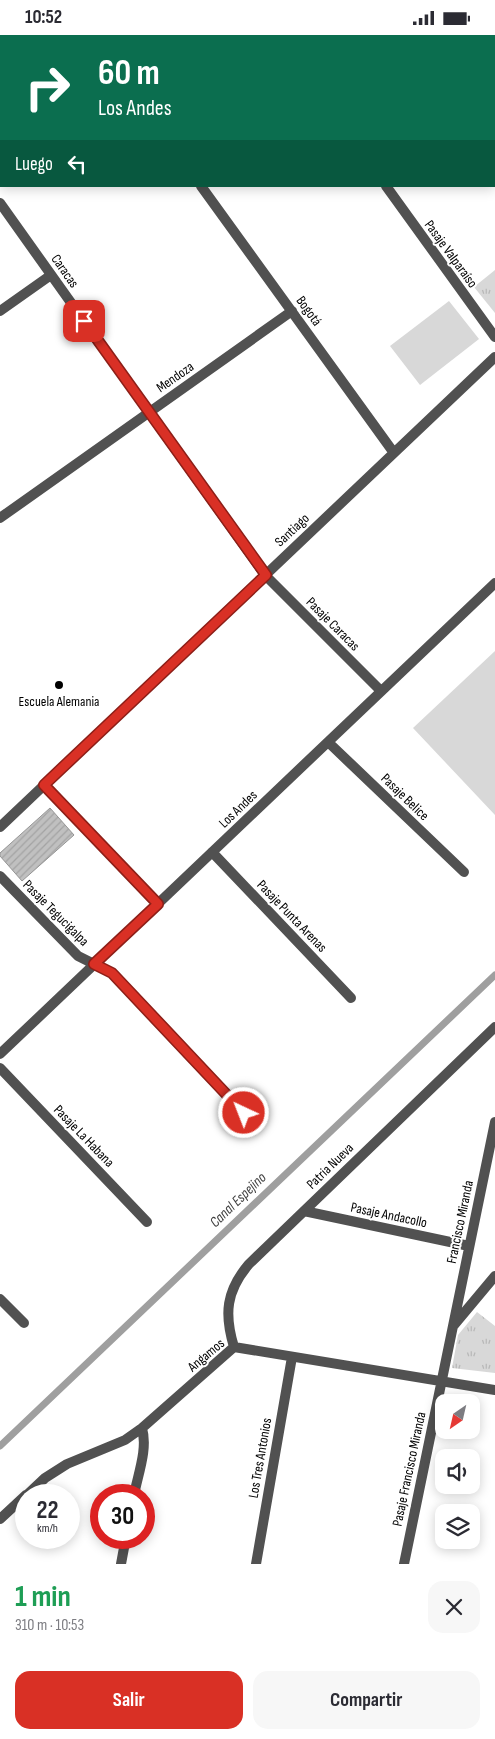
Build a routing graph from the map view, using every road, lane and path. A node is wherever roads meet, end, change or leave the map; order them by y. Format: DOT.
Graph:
graph roads {
  1 [pos="202,187"];
  2 [pos="387,187"];
  3 [pos="0,203"];
  4 [pos="51,275"];
  5 [pos="0,311"];
  6 [pos="292,311"];
  7 [pos="495,337"];
  8 [pos="495,357"];
  9 [pos="149,412"];
  10 [pos="394,453"];
  11 [pos="0,518"];
  12 [pos="266,575"];
  13 [pos="495,583"];
  14 [pos="381,691"];
  15 [pos="328,742"];
  16 [pos="44,785"];
  17 [pos="0,827"];
  18 [pos="212,852"];
  19 [pos="464,872"];
  20 [pos="0,876"];
  21 [pos="158,904"];
  22 [pos="94,964"];
  23 [pos="351,998"];
  24 [pos="495,1027"];
  25 [pos="0,1054"];
  26 [pos="0,1068"];
  27 [pos="244,1113"];
  28 [pos="495,1122"];
  29 [pos="304,1211"];
  30 [pos="147,1222"];
  31 [pos="469,1246"];
  32 [pos="495,1276"];
  33 [pos="0,1299"];
  34 [pos="24,1323"];
  35 [pos="453,1327"];
  36 [pos="234,1347"];
  37 [pos="292,1357"];
  38 [pos="442,1380"];
  39 [pos="495,1390"];
  40 [pos="142,1428"];
  41 [pos="38,1484"];
  42 [pos="136,1484"];
  43 [pos="15,1505"];
  44 [pos="0,1519"];
  45 [pos="124,1549"];
  46 [pos="121,1564"];
  47 [pos="256,1564"];
  48 [pos="404,1564"];
  1 -- 6 [label="street, Bogotá"];
  2 -- 7 [label="street, Pasaje Valparaíso"];
  3 -- 4 [label="street, Caracas"];
  4 -- 5 [label="street"];
  4 -- 9 [label="street, Caracas"];
  6 -- 9 [label="street, Mendoza"];
  6 -- 10 [label="street, Bogotá"];
  8 -- 10 [label="street, Santiago"];
  9 -- 11 [label="street, Mendoza"];
  9 -- 12 [label="street, Caracas"];
  10 -- 12 [label="street, Santiago"];
  12 -- 14 [label="street, Pasaje Caracas"];
  12 -- 16 [label="street, Santiago"];
  13 -- 14 [label="street, Los Andes"];
  14 -- 15 [label="street, Los Andes"];
  15 -- 18 [label="street, Los Andes"];
  15 -- 19 [label="street, Pasaje Belice"];
  16 -- 17 [label="street, Santiago"];
  16 -- 21 [label="street"];
  18 -- 21 [label="street, Los Andes"];
  18 -- 23 [label="street, Pasaje Punta Arenas"];
  20 -- 22 [label="street, Pasaje Tegucigalpa"];
  21 -- 22 [label="street, Los Andes"];
  22 -- 25 [label="street, Los Andes"];
  22 -- 27 [label="street, Pasaje Tegucigalpa"];
  24 -- 29 [label="street, Patria Nueva"];
  26 -- 30 [label="street, Pasaje La Habana"];
  28 -- 31 [label="street, Francisco Miranda"];
  29 -- 31 [label="street, Pasaje Andacollo"];
  29 -- 36 [label="street, Patria Nueva"];
  31 -- 35 [label="street, Francisco Miranda"];
  32 -- 35 [label="street, Francisco Miranda"];
  33 -- 34 [label="street"];
  35 -- 38 [label="street, Francisco Miranda"];
  36 -- 37 [label="street, Angamos"];
  36 -- 40 [label="street, Angamos"];
  37 -- 38 [label="street, Angamos"];
  37 -- 47 [label="street, Los Tres Antonios"];
  38 -- 39 [label="street, Angamos"];
  38 -- 48 [label="street, Pasaje Francisco Miranda"];
  40 -- 41 [label="street, Angamos"];
  40 -- 42 [label="street"];
  43 -- 44 [label="street, Angamos"];
  45 -- 46 [label="street"];
}
